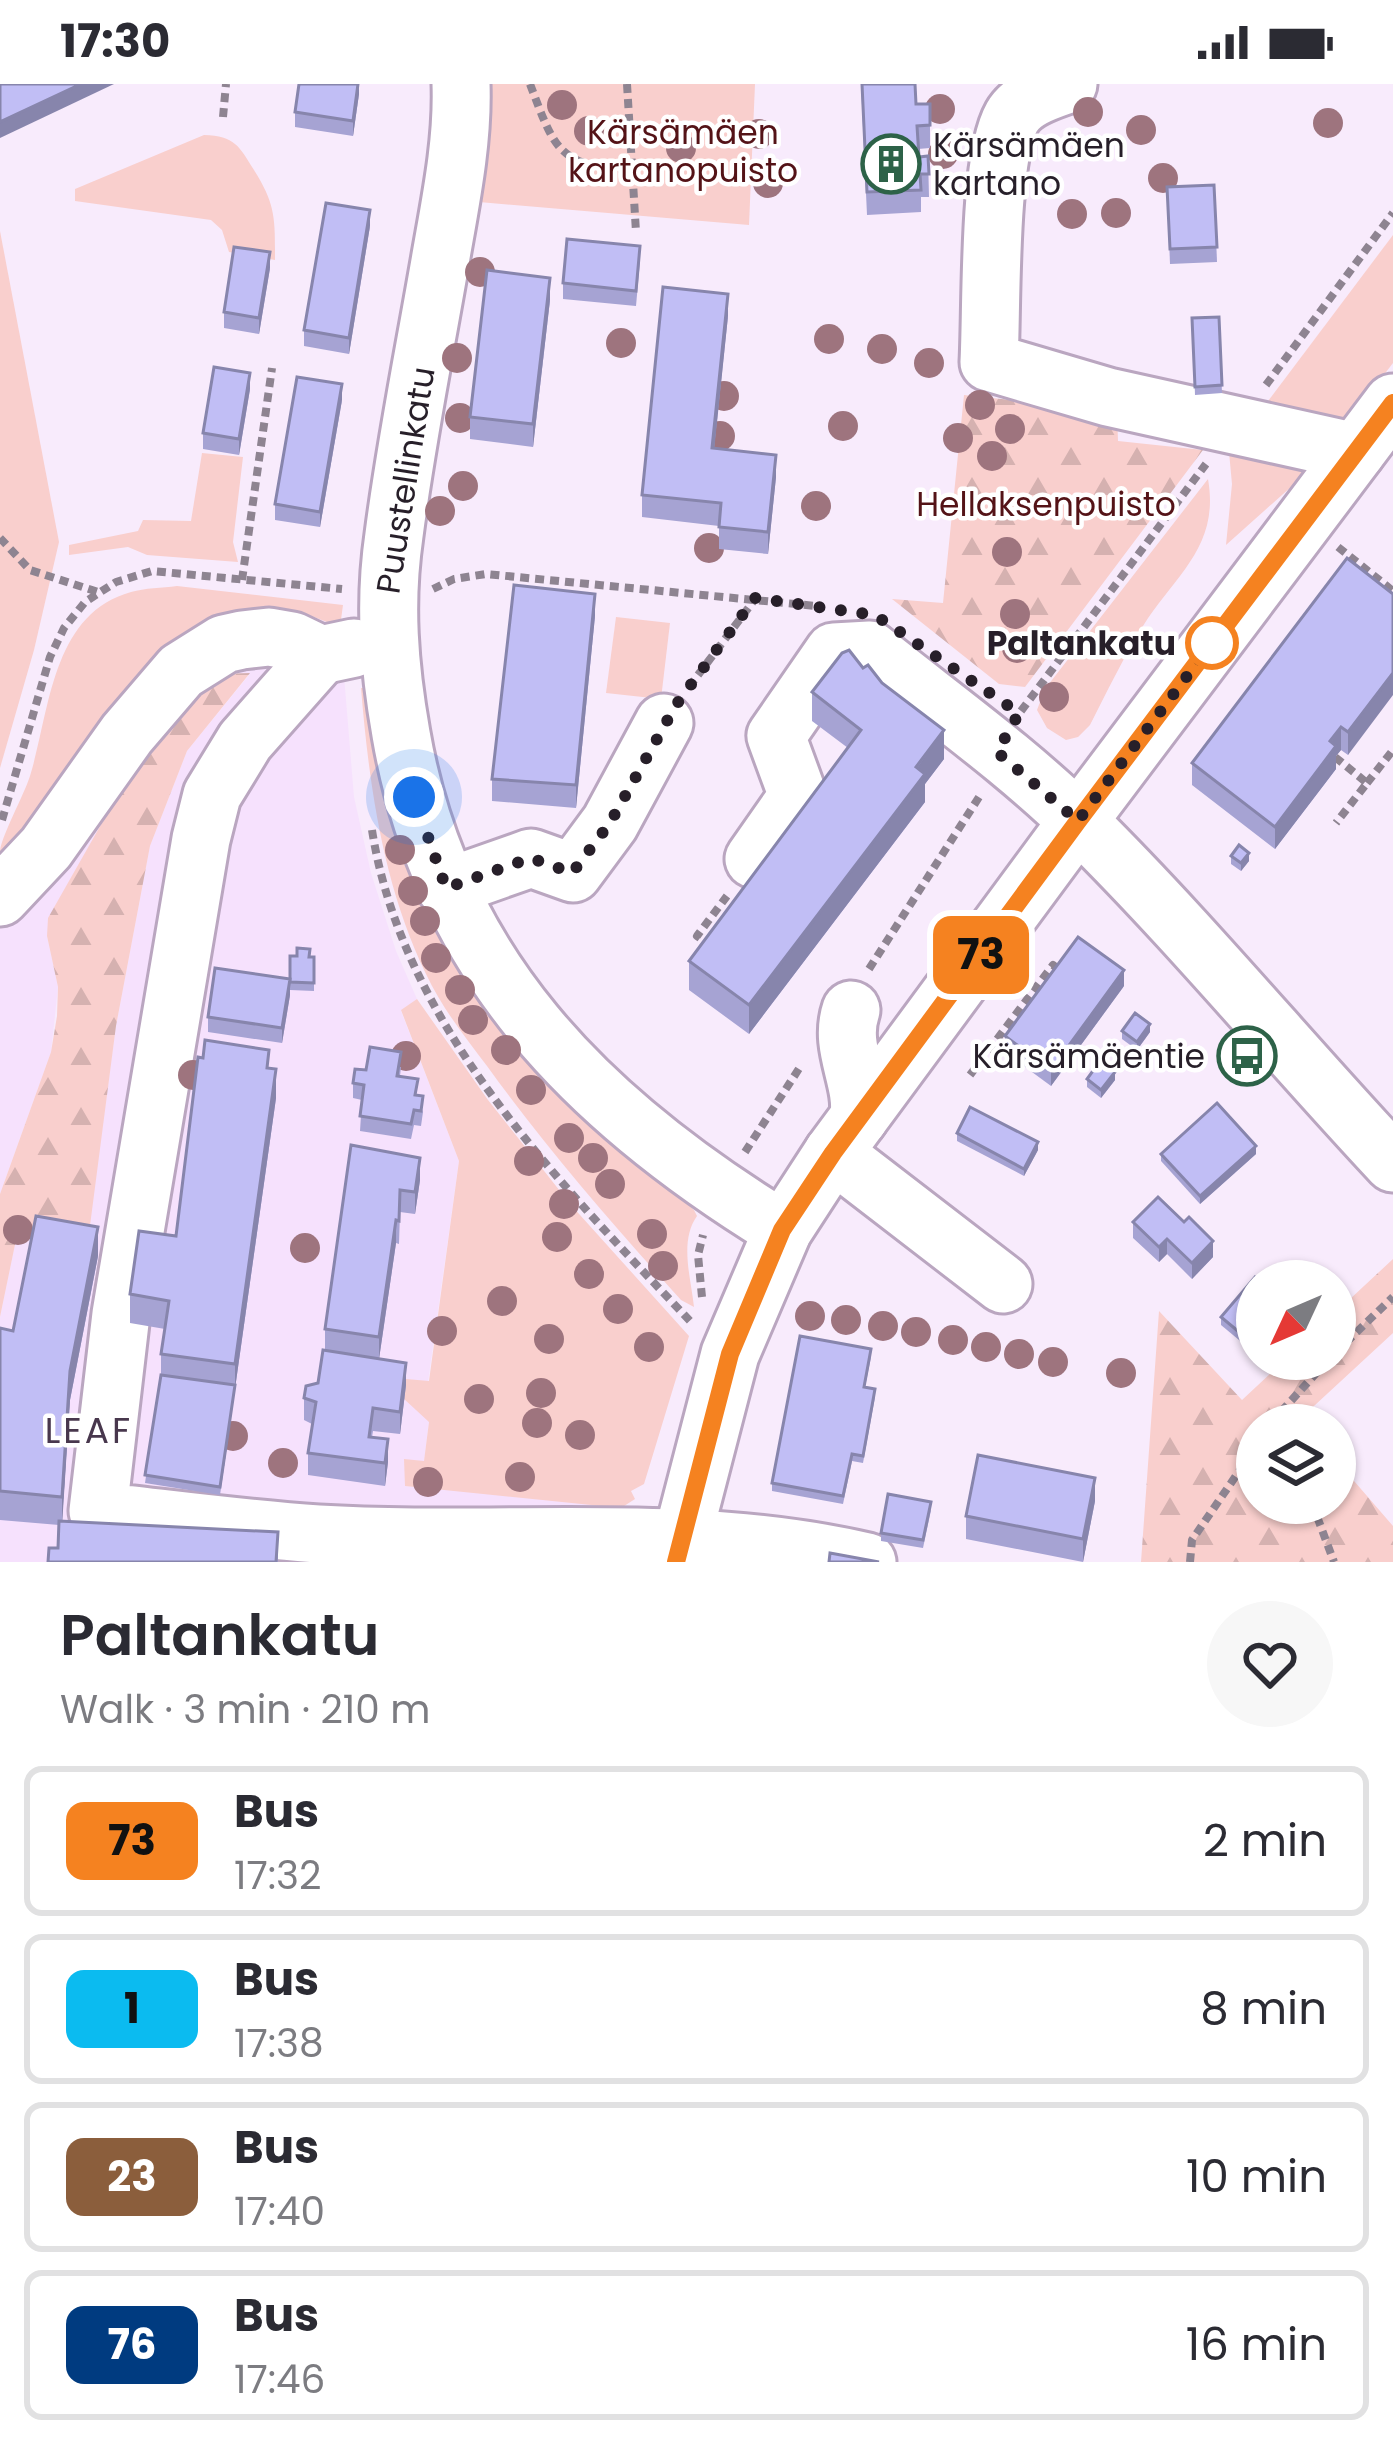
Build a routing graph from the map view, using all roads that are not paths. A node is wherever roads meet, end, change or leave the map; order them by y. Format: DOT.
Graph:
graph roads {
  1 [pos="461,84"];
  2 [pos="1068,84"];
  3 [pos="1393,403"];
  4 [pos="1356,452"];
  5 [pos="387,617"];
  6 [pos="322,655"];
  7 [pos="664,723"];
  8 [pos="1078,821"];
  9 [pos="754,859"];
  10 [pos="446,888"];
  11 [pos="0,897"];
  12 [pos="843,1011"];
  13 [pos="846,1136"];
  14 [pos="1393,1162"];
  15 [pos="782,1230"];
  16 [pos="1003,1284"];
  17 [pos="679,1551"];
  18 [pos="867,1562"];
  1 -- 5 [label="street, Puustellinkatu"];
  2 -- 4 [label="street"];
  3 -- 4 [label="street"];
  4 -- 8 [label="street"];
  5 -- 6 [label="street"];
  5 -- 10 [label="street, Puustellinkatu"];
  6 -- 11 [label="street"];
  6 -- 17 [label="street"];
  7 -- 10 [label="street"];
  8 -- 9 [label="street"];
  8 -- 13 [label="street"];
  8 -- 14 [label="street"];
  10 -- 15 [label="street, Puustellinkatu"];
  12 -- 13 [label="street"];
  13 -- 15 [label="street"];
  13 -- 16 [label="street"];
  15 -- 17 [label="street"];
  17 -- 18 [label="street"];
}
